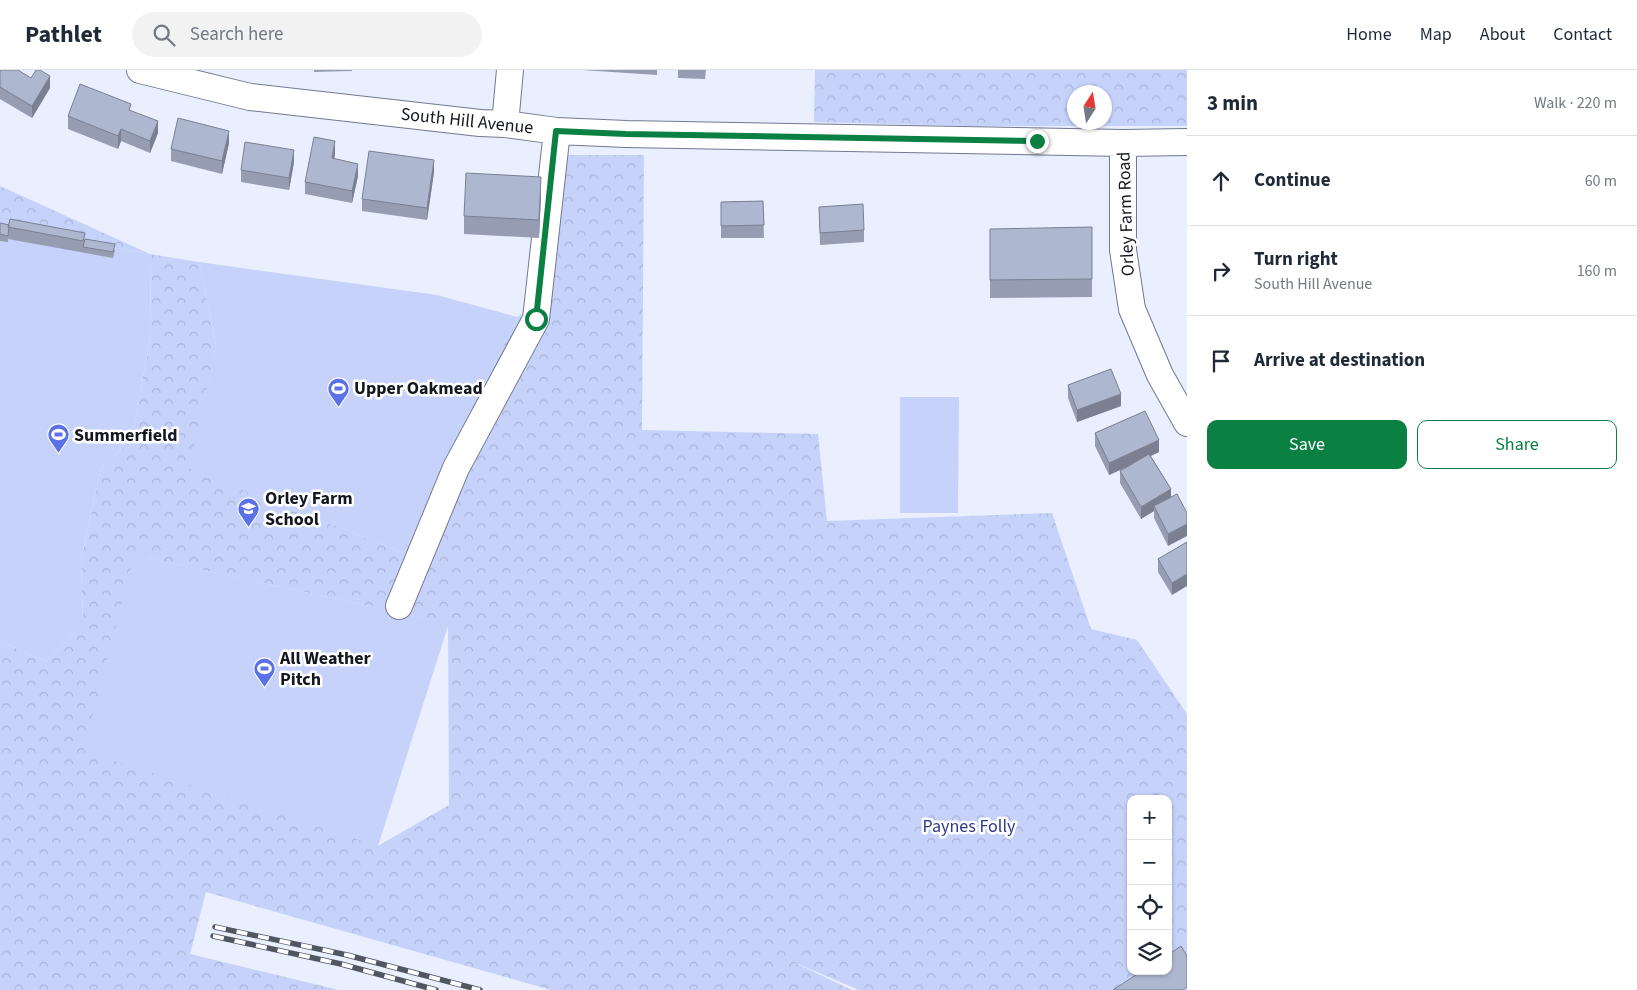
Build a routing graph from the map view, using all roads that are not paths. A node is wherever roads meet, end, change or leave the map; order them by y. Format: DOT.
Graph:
graph roads {
  1 [pos="140,70"];
  2 [pos="510,70"];
  3 [pos="505,124"];
  4 [pos="556,131"];
  5 [pos="1187,142"];
  6 [pos="1123,143"];
  7 [pos="1187,422"];
  8 [pos="399,606"];
  1 -- 3 [label="street, South Hill Avenue"];
  2 -- 3 [label="street"];
  3 -- 4 [label="street, South Hill Avenue"];
  4 -- 6 [label="street, South Hill Avenue"];
  4 -- 8 [label="street"];
  5 -- 6 [label="street, South Hill Avenue"];
  6 -- 7 [label="street, Orley Farm Road"];
}
